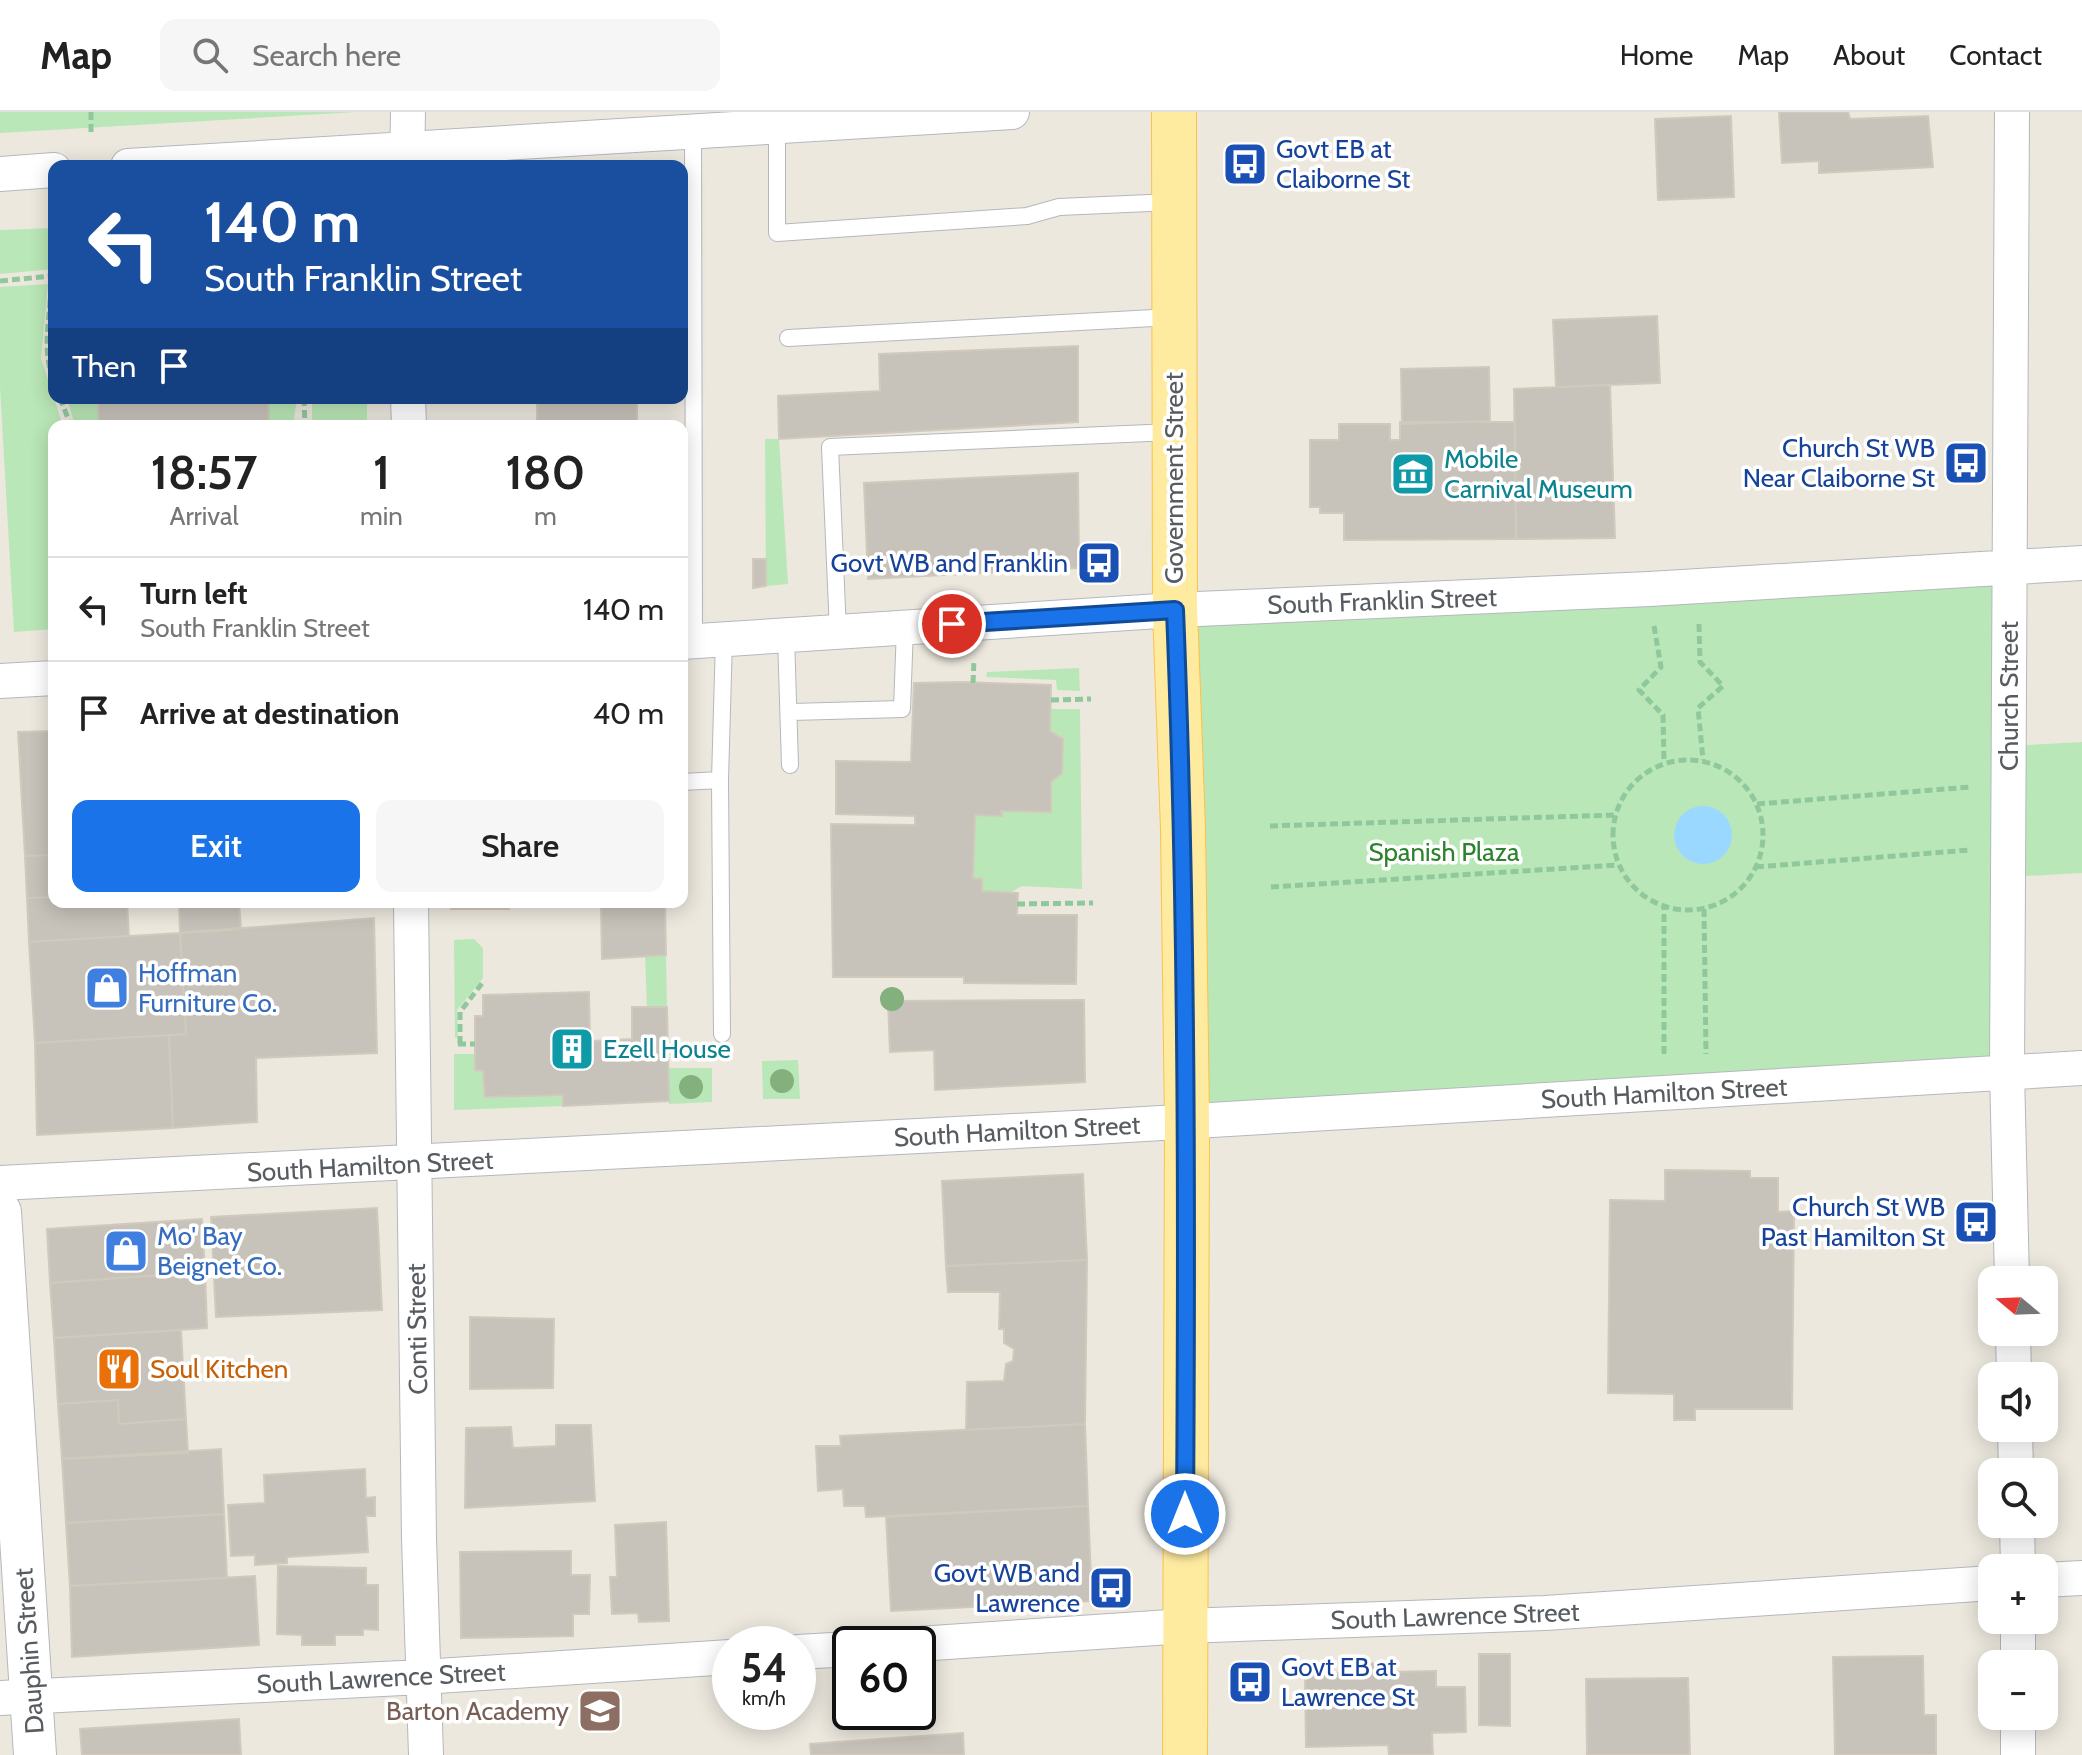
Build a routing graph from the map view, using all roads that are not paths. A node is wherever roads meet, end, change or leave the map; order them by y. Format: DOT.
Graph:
graph roads {
  1 [pos="408,112"];
  2 [pos="1012,112"];
  3 [pos="1174,112"];
  4 [pos="2012,112"];
  5 [pos="777,126"];
  6 [pos="693,132"];
  7 [pos="407,158"];
  8 [pos="337,160"];
  9 [pos="48,170"];
  10 [pos="0,174"];
  11 [pos="1174,202"];
  12 [pos="1174,316"];
  13 [pos="788,338"];
  14 [pos="1173,432"];
  15 [pos="2082,563"];
  16 [pos="2010,565"];
  17 [pos="1175,610"];
  18 [pos="905,627"];
  19 [pos="838,632"];
  20 [pos="786,636"];
  21 [pos="700,641"];
  22 [pos="48,678"];
  23 [pos="0,681"];
  24 [pos="791,712"];
  25 [pos="790,765"];
  26 [pos="720,780"];
  27 [pos="688,782"];
  28 [pos="411,908"];
  29 [pos="722,1034"];
  30 [pos="2082,1068"];
  31 [pos="2007,1072"];
  32 [pos="1187,1121"];
  33 [pos="414,1164"];
  34 [pos="0,1183"];
  35 [pos="0,1212"];
  36 [pos="2012,1266"];
  37 [pos="2082,1578"];
  38 [pos="2058,1579"];
  39 [pos="1978,1584"];
  40 [pos="1185,1626"];
  41 [pos="936,1643"];
  42 [pos="712,1658"];
  43 [pos="422,1677"];
  44 [pos="16,1697"];
  45 [pos="2018,1730"];
  46 [pos="35,1755"];
  47 [pos="426,1755"];
  48 [pos="1185,1755"];
  49 [pos="2018,1755"];
  1 -- 7 [label="street"];
  2 -- 5 [label="street"];
  3 -- 11 [label="main road, Government Street"];
  4 -- 16 [label="street, Church Street"];
  5 -- 6 [label="street"];
  5 -- 11 [label="lane"];
  6 -- 7 [label="street"];
  6 -- 21 [label="lane"];
  7 -- 8 [label="street"];
  9 -- 10 [label="street"];
  11 -- 12 [label="main road, Government Street"];
  12 -- 13 [label="lane"];
  12 -- 14 [label="main road, Government Street"];
  14 -- 17 [label="main road, Government Street"];
  14 -- 19 [label="lane"];
  15 -- 16 [label="street, South Franklin Street"];
  16 -- 17 [label="street, South Franklin Street"];
  16 -- 31 [label="street, Church Street"];
  17 -- 18 [label="street, South Franklin Street"];
  17 -- 32 [label="main road, Government Street"];
  18 -- 19 [label="street, South Franklin Street"];
  18 -- 24 [label="lane"];
  19 -- 20 [label="street, South Franklin Street"];
  20 -- 21 [label="street, South Franklin Street"];
  20 -- 24 [label="lane"];
  21 -- 26 [label="lane"];
  22 -- 23 [label="street"];
  24 -- 25 [label="lane"];
  26 -- 27 [label="lane"];
  26 -- 29 [label="lane"];
  28 -- 33 [label="street, Conti Street"];
  30 -- 31 [label="street, South Hamilton Street"];
  31 -- 32 [label="street, South Hamilton Street"];
  31 -- 36 [label="street, Church Street"];
  32 -- 33 [label="street, South Hamilton Street"];
  32 -- 40 [label="main road, Government Street"];
  33 -- 34 [label="street, South Hamilton Street"];
  33 -- 43 [label="street, Conti Street"];
  35 -- 44 [label="street, Dauphin Street"];
  37 -- 38 [label="street"];
  39 -- 40 [label="street, South Lawrence Street"];
  40 -- 41 [label="street, South Lawrence Street"];
  40 -- 48 [label="main road, Government Street"];
  42 -- 43 [label="street, South Lawrence Street"];
  43 -- 44 [label="street, South Lawrence Street"];
  43 -- 47 [label="street, Conti Street"];
  44 -- 46 [label="street, Dauphin Street"];
  45 -- 49 [label="street"];
}
